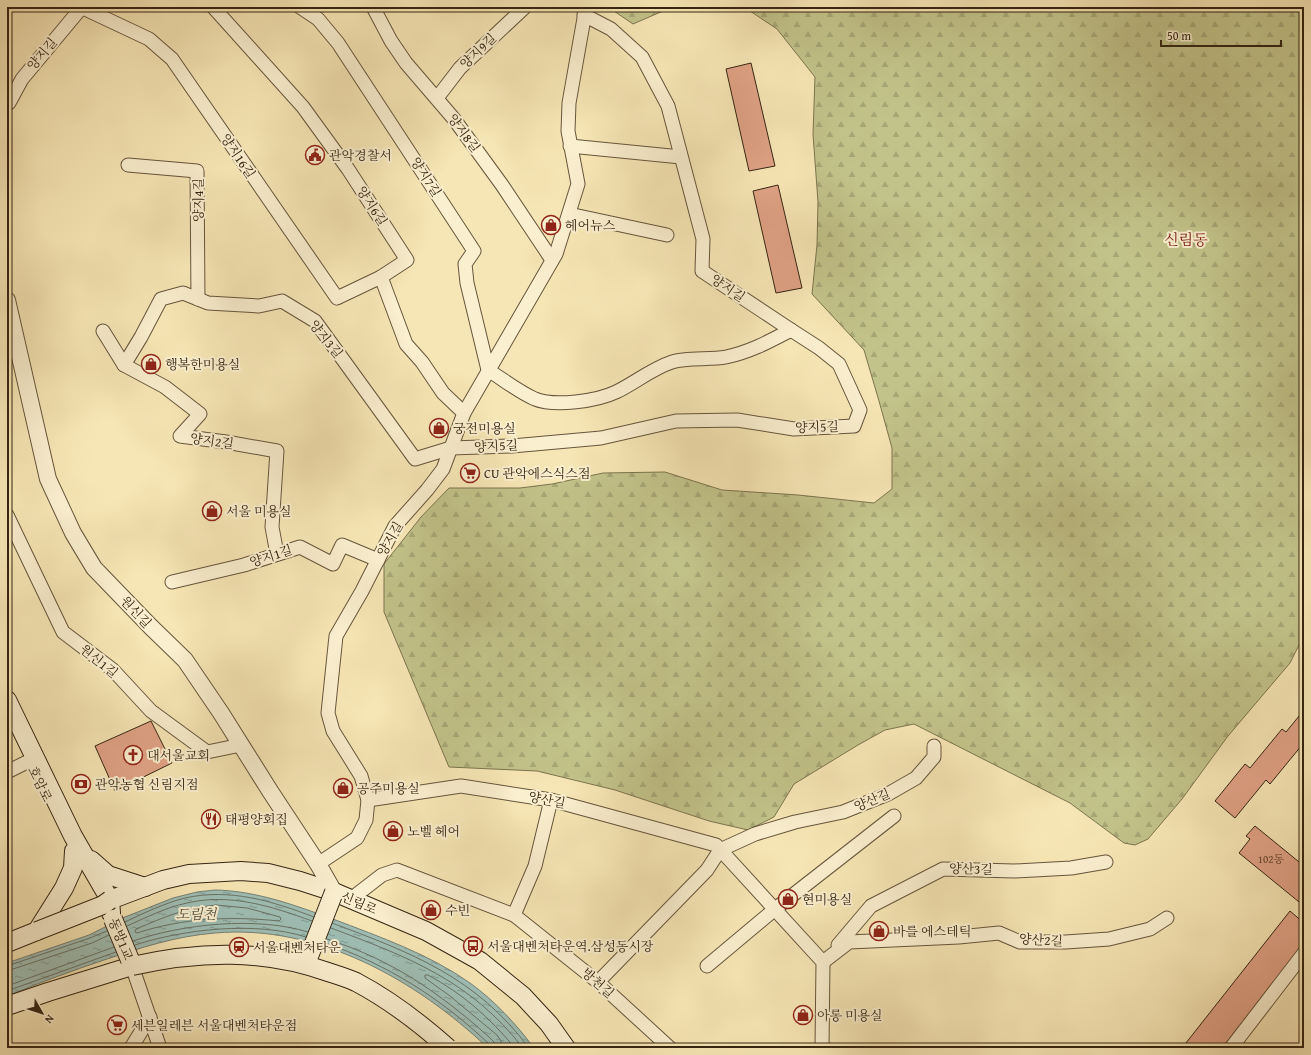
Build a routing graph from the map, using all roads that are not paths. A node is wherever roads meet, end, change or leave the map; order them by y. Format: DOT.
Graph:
graph roads {
  1 [pos="82,7"];
  2 [pos="212,7"];
  3 [pos="300,7"];
  4 [pos="373,7"];
  5 [pos="524,7"];
  6 [pos="585,11"];
  7 [pos="437,98"];
  8 [pos="7,104"];
  9 [pos="570,146"];
  10 [pos="681,157"];
  11 [pos="128,165"];
  12 [pos="569,214"];
  13 [pos="668,235"];
  14 [pos="552,260"];
  15 [pos="382,277"];
  16 [pos="198,299"];
  17 [pos="7,300"];
  18 [pos="791,330"];
  19 [pos="103,331"];
  20 [pos="124,365"];
  21 [pos="488,370"];
  22 [pos="464,413"];
  23 [pos="451,448"];
  24 [pos="7,515"];
  25 [pos="277,554"];
  26 [pos="378,560"];
  27 [pos="172,582"];
  28 [pos="7,700"];
  29 [pos="7,717"];
  30 [pos="241,745"];
  31 [pos="934,746"];
  32 [pos="29,761"];
  33 [pos="7,772"];
  34 [pos="368,800"];
  35 [pos="551,800"];
  36 [pos="894,816"];
  37 [pos="77,850"];
  38 [pos="720,850"];
  39 [pos="1106,862"];
  40 [pos="318,864"];
  41 [pos="145,887"];
  42 [pos="334,892"];
  43 [pos="351,899"];
  44 [pos="109,909"];
  45 [pos="775,909"];
  46 [pos="514,915"];
  47 [pos="1167,918"];
  48 [pos="37,931"];
  49 [pos="7,943"];
  50 [pos="1304,953"];
  51 [pos="823,962"];
  52 [pos="131,963"];
  53 [pos="306,964"];
  54 [pos="707,966"];
  55 [pos="598,982"];
  56 [pos="7,1006"];
  57 [pos="150,1018"];
  58 [pos="131,1048"];
  59 [pos="160,1048"];
  60 [pos="448,1048"];
  61 [pos="566,1048"];
  62 [pos="670,1048"];
  63 [pos="822,1048"];
  64 [pos="1231,1048"];
  1 -- 8 [label="street, 양지길"];
  1 -- 15 [label="street, 양지16길"];
  2 -- 15 [label="street, 양지6길"];
  3 -- 21 [label="street, 양지7길"];
  4 -- 7 [label="street, 양지8길"];
  5 -- 7 [label="street, 양지9길"];
  6 -- 9 [label="street, 양지길"];
  6 -- 10 [label="street, 양지길"];
  7 -- 14 [label="street, 양지8길"];
  9 -- 10 [label="street"];
  9 -- 12 [label="street, 양지길"];
  10 -- 18 [label="street, 양지길"];
  11 -- 16 [label="street, 양지4길"];
  12 -- 13 [label="street"];
  12 -- 14 [label="street, 양지길"];
  14 -- 21 [label="street, 양지길"];
  15 -- 22 [label="street"];
  16 -- 20 [label="street, 양지3길"];
  16 -- 23 [label="street, 양지3길"];
  17 -- 30 [label="street, 원신길"];
  18 -- 21 [label="street"];
  18 -- 23 [label="street, 양지5길"];
  19 -- 20 [label="street"];
  20 -- 25 [label="street, 양지2길"];
  21 -- 22 [label="street, 양지길"];
  22 -- 23 [label="street, 양지길"];
  23 -- 26 [label="street, 양지길"];
  24 -- 30 [label="street, 원신1길"];
  25 -- 26 [label="street, 양지1길"];
  25 -- 27 [label="street, 양지1길"];
  26 -- 34 [label="street, 양지길"];
  28 -- 37 [label="main road"];
  29 -- 32 [label="main road, 호암로"];
  30 -- 40 [label="street, 원신길"];
  31 -- 38 [label="street, 양산길"];
  32 -- 33 [label="street"];
  32 -- 37 [label="main road, 호암로"];
  34 -- 35 [label="street, 양산길"];
  34 -- 40 [label="street, 양지길"];
  35 -- 38 [label="street, 양산길"];
  35 -- 46 [label="street"];
  36 -- 45 [label="street, 양산길"];
  37 -- 41 [label="main road"];
  37 -- 44 [label="main road, 동방1교"];
  37 -- 48 [label="main road"];
  38 -- 45 [label="street, 양산길"];
  38 -- 55 [label="street"];
  39 -- 51 [label="street, 양산3길"];
  40 -- 42 [label="street, 원신길"];
  41 -- 42 [label="main road, 신림로"];
  41 -- 44 [label="main road, 신림로"];
  42 -- 43 [label="main road, 신림로"];
  42 -- 53 [label="main road, bridge"];
  43 -- 46 [label="street, 방천길"];
  43 -- 61 [label="main road, 신림로"];
  44 -- 48 [label="main road, 신림로, bridge"];
  44 -- 52 [label="main road, 동방1교, bridge"];
  45 -- 51 [label="street, 양산길"];
  45 -- 54 [label="street, 양산길"];
  46 -- 55 [label="street, 방천길"];
  47 -- 51 [label="street, 양산2길"];
  48 -- 49 [label="main road"];
  50 -- 64 [label="street"];
  51 -- 63 [label="street"];
  52 -- 53 [label="main road, bridge"];
  52 -- 56 [label="main road"];
  52 -- 57 [label="street"];
  53 -- 60 [label="main road, bridge"];
  55 -- 62 [label="street, 방천길"];
  57 -- 58 [label="street"];
  57 -- 59 [label="street"];
}
